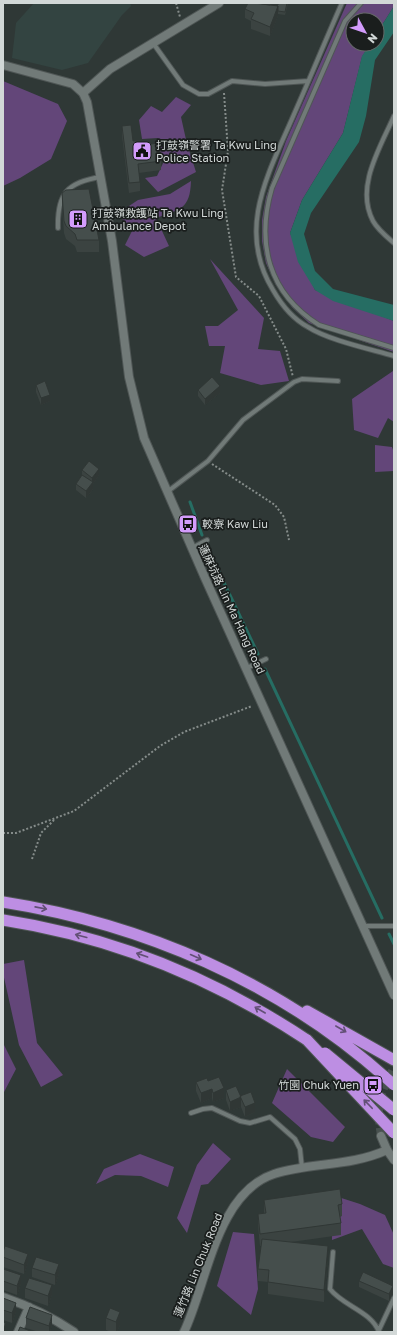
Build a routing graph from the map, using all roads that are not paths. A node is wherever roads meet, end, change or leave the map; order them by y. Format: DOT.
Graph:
graph roads {
  1 [pos="219,3"];
  2 [pos="342,3"];
  3 [pos="361,3"];
  4 [pos="153,42"];
  5 [pos="3,65"];
  6 [pos="308,81"];
  7 [pos="83,93"];
  8 [pos="394,116"];
  9 [pos="101,177"];
  10 [pos="58,228"];
  11 [pos="394,243"];
  12 [pos="394,348"];
  13 [pos="394,356"];
  14 [pos="338,381"];
  15 [pos="167,492"];
  16 [pos="207,540"];
  17 [pos="192,548"];
  18 [pos="266,659"];
  19 [pos="247,668"];
  20 [pos="3,902"];
  21 [pos="3,920"];
  22 [pos="363,926"];
  23 [pos="394,926"];
  24 [pos="394,995"];
  25 [pos="280,1000"];
  26 [pos="307,1040"];
  27 [pos="394,1060"];
  28 [pos="394,1085"];
  29 [pos="394,1110"];
  30 [pos="191,1113"];
  31 [pos="394,1133"];
  32 [pos="381,1136"];
  33 [pos="386,1150"];
  34 [pos="394,1160"];
  35 [pos="302,1168"];
  36 [pos="333,1252"];
  37 [pos="3,1298"];
  38 [pos="394,1298"];
  39 [pos="29,1307"];
  40 [pos="379,1331"];
  41 [pos="18,1332"];
  42 [pos="74,1332"];
  43 [pos="184,1332"];
  1 -- 4 [label="street"];
  2 -- 6 [label="lane"];
  3 -- 12 [label="lane"];
  4 -- 6 [label="lane"];
  4 -- 7 [label="street"];
  5 -- 7 [label="street"];
  6 -- 13 [label="lane"];
  7 -- 9 [label="street, 蓮麻坑路 Lin Ma Hang Road"];
  8 -- 11 [label="lane"];
  9 -- 10 [label="lane"];
  9 -- 15 [label="street, 蓮麻坑路 Lin Ma Hang Road"];
  14 -- 15 [label="lane"];
  15 -- 17 [label="street, 蓮麻坑路 Lin Ma Hang Road"];
  16 -- 17 [label="lane"];
  17 -- 19 [label="street, 蓮麻坑路 Lin Ma Hang Road"];
  18 -- 19 [label="lane"];
  19 -- 22 [label="street, 蓮麻坑路 Lin Ma Hang Road"];
  20 -- 25 [label="highway, one-way"];
  26 -- 21 [label="highway, one-way"];
  22 -- 23 [label="lane"];
  22 -- 24 [label="street, 蓮麻坑路 Lin Ma Hang Road"];
  25 -- 27 [label="highway, one-way"];
  25 -- 28 [label="highway, bridge"];
  26 -- 29 [label="highway, bridge"];
  31 -- 26 [label="highway, one-way, bridge"];
  30 -- 35 [label="lane"];
  32 -- 33 [label="street"];
  33 -- 34 [label="street"];
  33 -- 35 [label="street, 蓮竹路 Lin Chuk Road"];
  35 -- 43 [label="street, 蓮竹路 Lin Chuk Road"];
  36 -- 40 [label="lane"];
  37 -- 39 [label="street"];
  38 -- 40 [label="lane"];
  39 -- 41 [label="street"];
  39 -- 42 [label="street"];
}
